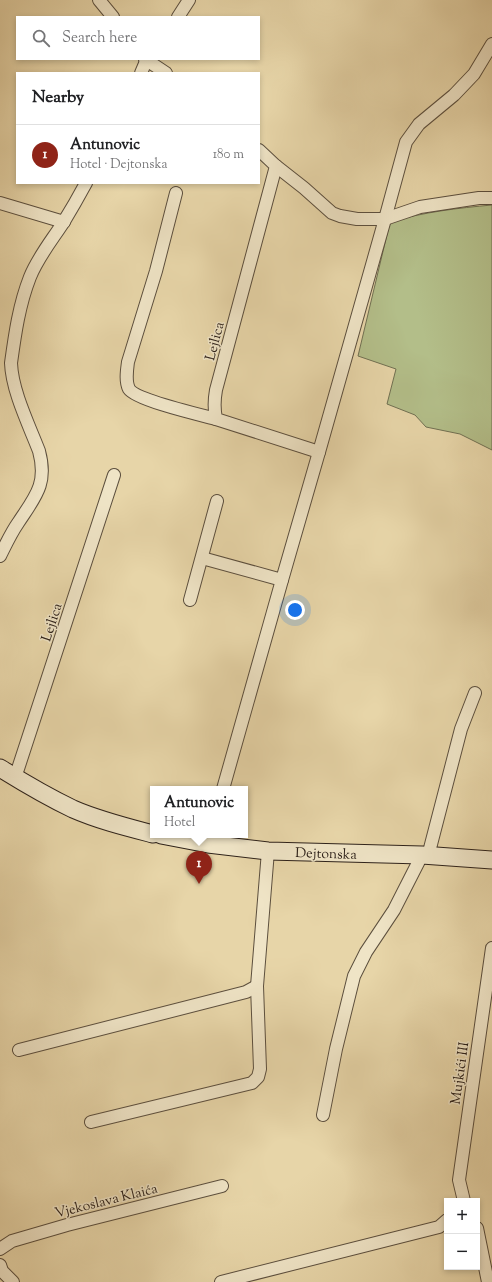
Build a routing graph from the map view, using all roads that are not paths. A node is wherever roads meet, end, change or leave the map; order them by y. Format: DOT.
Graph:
graph roads {
  1 [pos="99,0"];
  2 [pos="189,0"];
  3 [pos="112,16"];
  4 [pos="179,16"];
  5 [pos="492,44"];
  6 [pos="146,60"];
  7 [pos="147,60"];
  8 [pos="141,72"];
  9 [pos="165,72"];
  10 [pos="260,151"];
  11 [pos="276,166"];
  12 [pos="85,184"];
  13 [pos="176,193"];
  14 [pos="492,198"];
  15 [pos="0,203"];
  16 [pos="385,219"];
  17 [pos="64,222"];
  18 [pos="216,419"];
  19 [pos="320,452"];
  20 [pos="114,475"];
  21 [pos="217,501"];
  22 [pos="0,556"];
  23 [pos="202,558"];
  24 [pos="282,580"];
  25 [pos="190,600"];
  26 [pos="476,692"];
  27 [pos="0,768"];
  28 [pos="15,778"];
  29 [pos="224,786"];
  30 [pos="150,833"];
  31 [pos="190,838"];
  32 [pos="210,840"];
  33 [pos="268,851"];
  34 [pos="425,855"];
  35 [pos="492,860"];
  36 [pos="492,948"];
  37 [pos="257,986"];
  38 [pos="19,1050"];
  39 [pos="323,1115"];
  40 [pos="91,1122"];
  41 [pos="459,1180"];
  42 [pos="222,1186"];
  43 [pos="456,1198"];
  44 [pos="463,1198"];
  45 [pos="444,1223"];
  46 [pos="478,1234"];
  47 [pos="0,1249"];
  48 [pos="0,1265"];
  49 [pos="13,1282"];
  50 [pos="220,1282"];
  51 [pos="488,1282"];
  1 -- 3 [label="street"];
  2 -- 4 [label="street"];
  5 -- 16 [label="street"];
  6 -- 8 [label="street"];
  7 -- 9 [label="street"];
  10 -- 11 [label="street"];
  11 -- 16 [label="street"];
  11 -- 18 [label="street, Lejlica"];
  12 -- 17 [label="street"];
  13 -- 18 [label="street"];
  14 -- 16 [label="street"];
  15 -- 17 [label="street"];
  16 -- 19 [label="street"];
  17 -- 22 [label="street"];
  18 -- 19 [label="street"];
  19 -- 24 [label="street"];
  20 -- 28 [label="street, Lejlica"];
  21 -- 23 [label="street"];
  23 -- 24 [label="street"];
  23 -- 25 [label="street"];
  24 -- 29 [label="street"];
  26 -- 34 [label="street"];
  27 -- 28 [label="main road"];
  28 -- 30 [label="main road"];
  31 -- 32 [label="main road, Dejtonska"];
  32 -- 33 [label="main road, Dejtonska"];
  33 -- 34 [label="main road, Dejtonska"];
  33 -- 37 [label="street"];
  34 -- 35 [label="main road, Dejtonska"];
  34 -- 39 [label="street"];
  36 -- 41 [label="street, Mujkići III"];
  37 -- 38 [label="street"];
  37 -- 40 [label="street"];
  41 -- 43 [label="street"];
  41 -- 44 [label="street, Mujkići III"];
  42 -- 47 [label="street, Vjekoslava Klaića"];
  45 -- 50 [label="street"];
  46 -- 51 [label="street"];
  48 -- 49 [label="street"];
}
